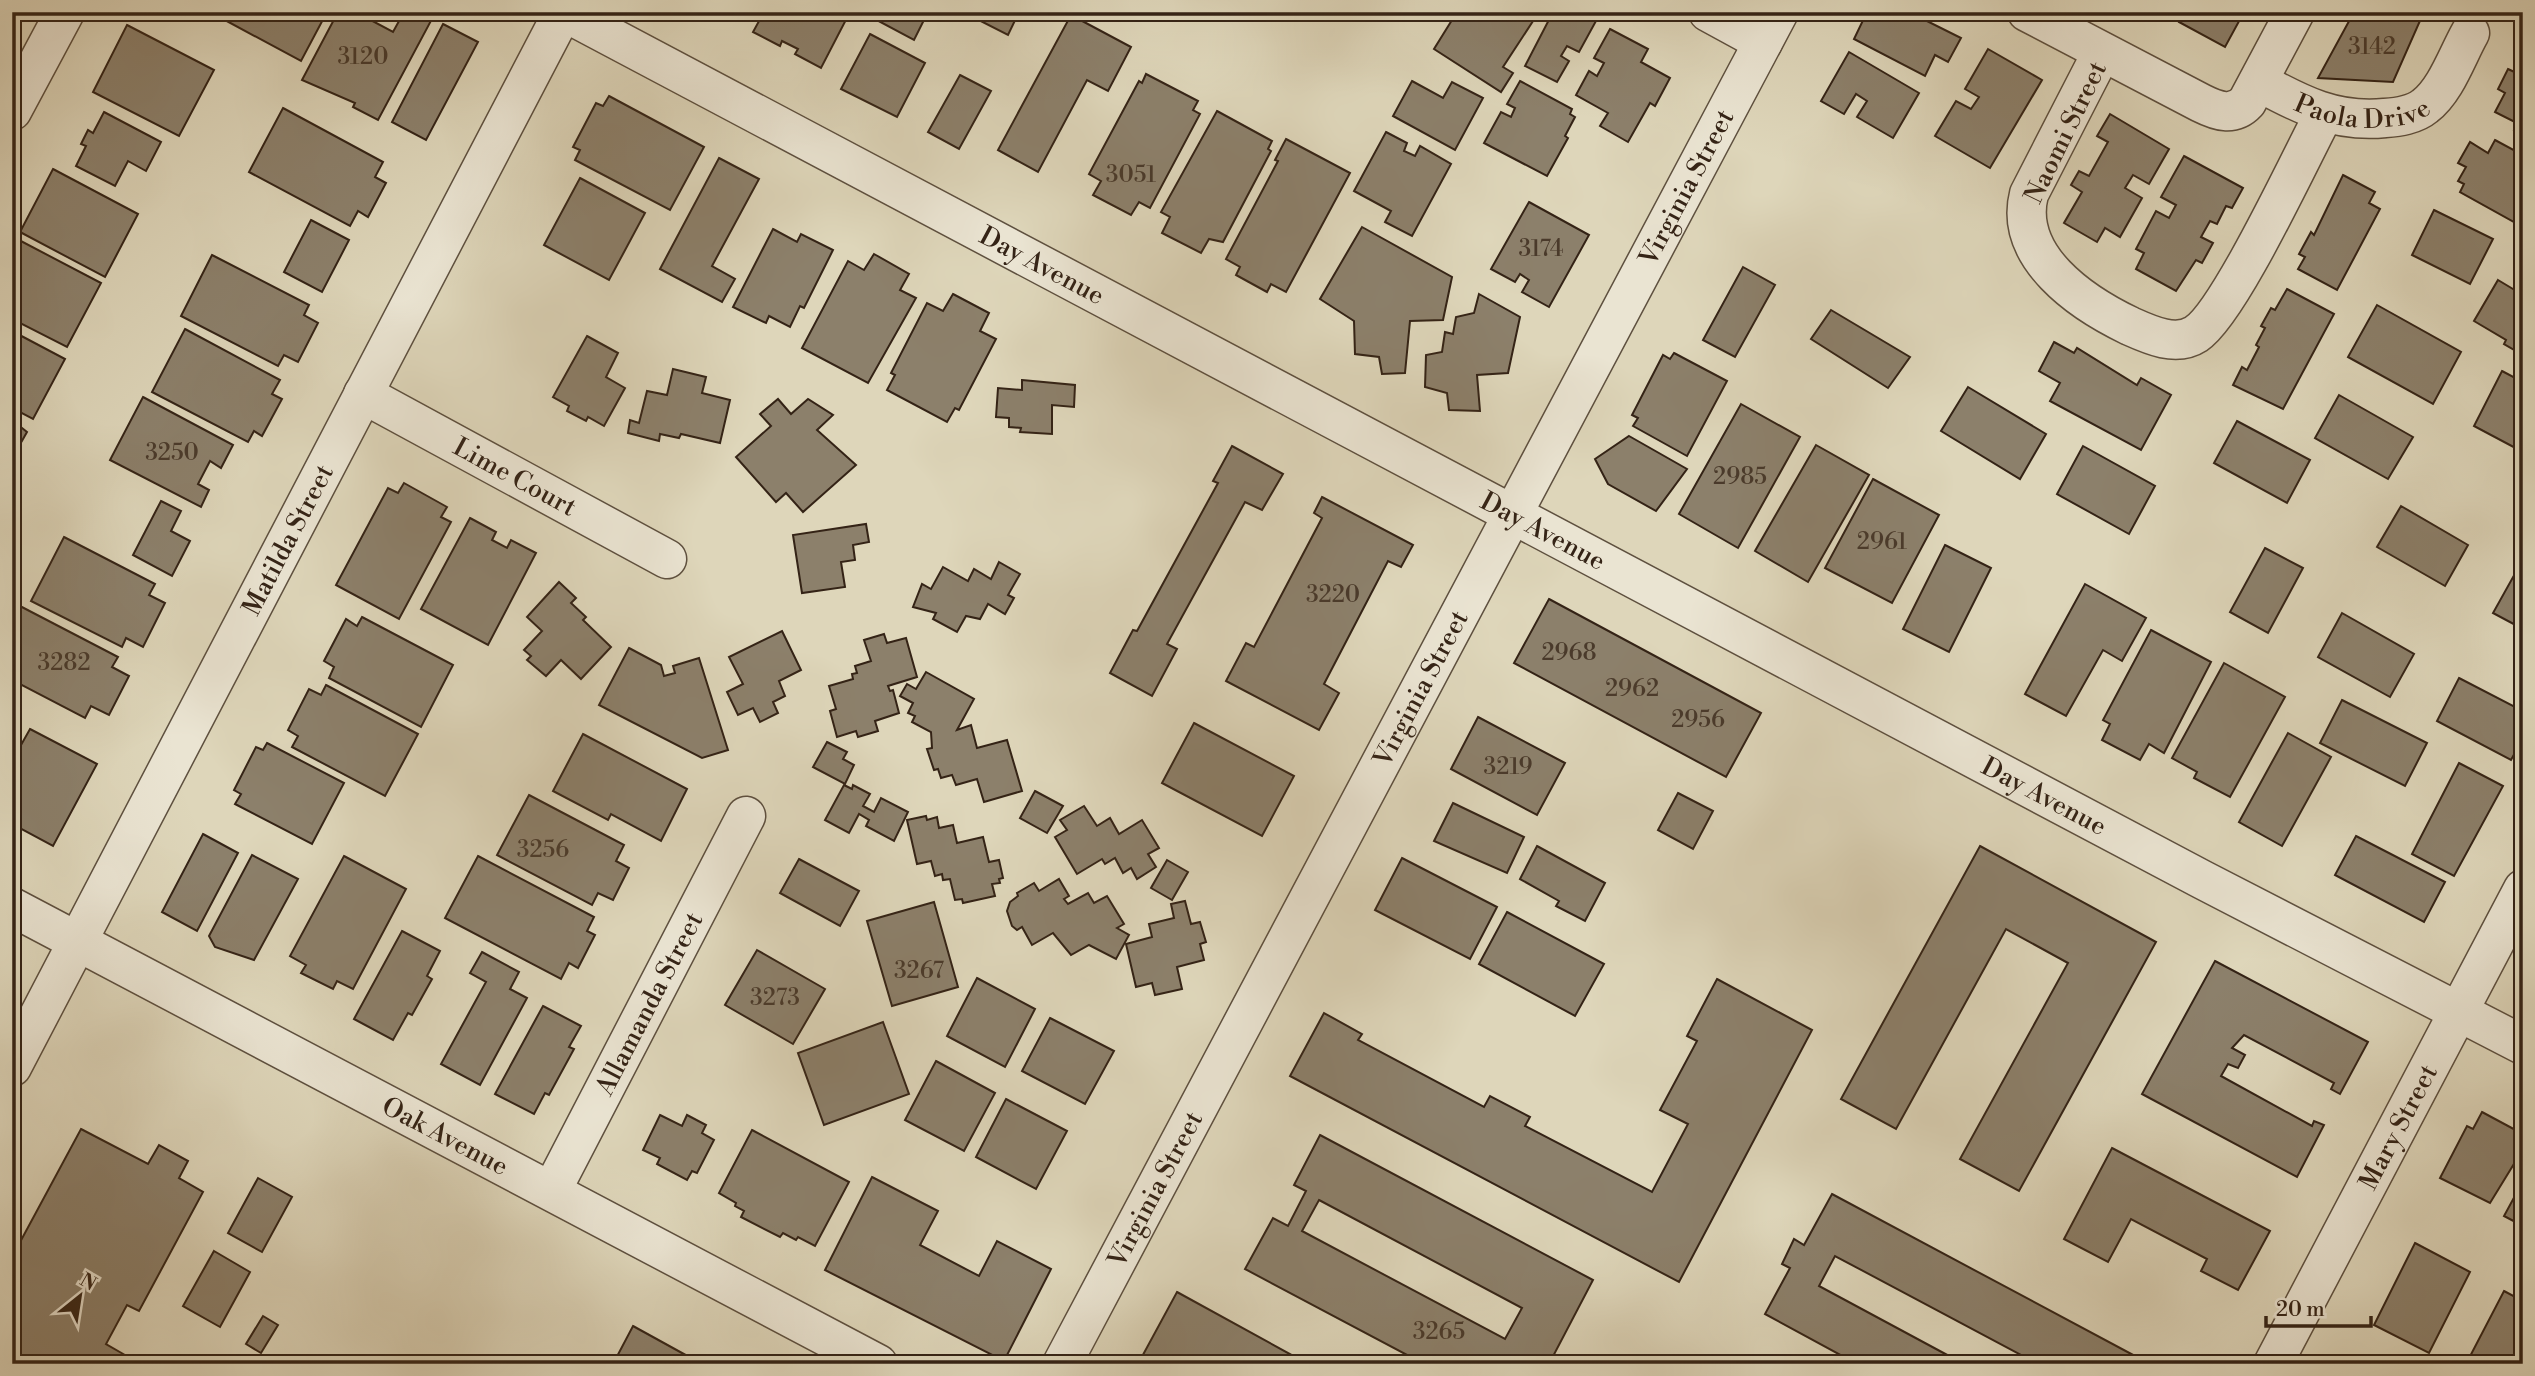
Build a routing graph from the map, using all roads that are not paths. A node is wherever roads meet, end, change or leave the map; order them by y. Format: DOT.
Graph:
graph roads {
  1 [pos="65,12"];
  2 [pos="564,12"];
  3 [pos="1708,12"];
  4 [pos="2027,12"];
  5 [pos="2295,12"];
  6 [pos="1771,27"];
  7 [pos="2470,33"];
  8 [pos="2102,52"];
  9 [pos="2259,82"];
  10 [pos="12,111"];
  11 [pos="2324,114"];
  12 [pos="363,394"];
  13 [pos="1513,513"];
  14 [pos="667,559"];
  15 [pos="746,816"];
  16 [pos="2523,889"];
  17 [pos="12,907"];
  18 [pos="77,941"];
  19 [pos="2459,1012"];
  20 [pos="2523,1045"];
  21 [pos="12,1067"];
  22 [pos="552,1190"];
  23 [pos="878,1364"];
  24 [pos="1062,1364"];
  25 [pos="2273,1364"];
  1 -- 10 [label="street"];
  2 -- 12 [label="street, Matilda Street"];
  2 -- 13 [label="street, Day Avenue"];
  3 -- 6 [label="street"];
  4 -- 8 [label="street"];
  5 -- 9 [label="street, Naomi Street"];
  6 -- 13 [label="street, Virginia Street"];
  7 -- 11 [label="street, Paola Drive"];
  8 -- 9 [label="street, Naomi Street"];
  8 -- 11 [label="street, Naomi Street"];
  9 -- 11 [label="street, Paola Drive"];
  12 -- 14 [label="street, Lime Court"];
  12 -- 18 [label="street, Matilda Street"];
  13 -- 19 [label="street, Day Avenue"];
  13 -- 24 [label="street, Virginia Street"];
  15 -- 22 [label="street, Allamanda Street"];
  16 -- 19 [label="street, Mary Street"];
  17 -- 18 [label="street, Oak Avenue"];
  18 -- 21 [label="street, Matilda Street"];
  18 -- 22 [label="street, Oak Avenue"];
  19 -- 20 [label="street, Day Avenue"];
  19 -- 25 [label="street, Mary Street"];
  22 -- 23 [label="street, Oak Avenue"];
}
